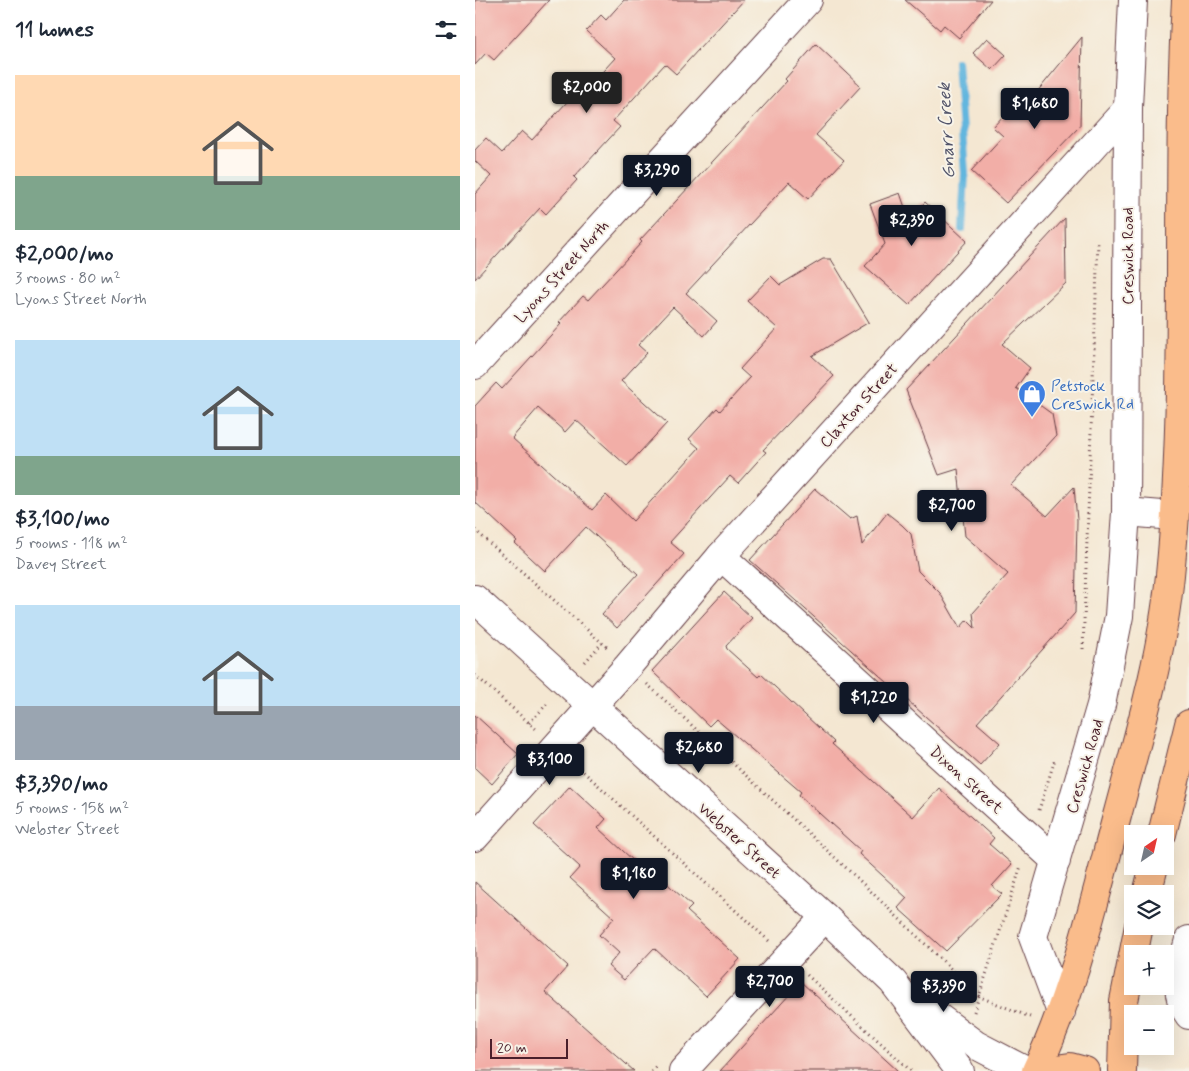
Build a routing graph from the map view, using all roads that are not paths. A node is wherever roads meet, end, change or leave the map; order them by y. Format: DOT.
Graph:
graph roads {
  1 [pos="808,0"];
  2 [pos="1133,0"];
  3 [pos="1186,0"];
  4 [pos="1128,108"];
  5 [pos="475,365"];
  6 [pos="1126,512"];
  7 [pos="1174,516"];
  8 [pos="721,556"];
  9 [pos="1189,592"];
  10 [pos="475,599"];
  11 [pos="1161,630"];
  12 [pos="593,706"];
  13 [pos="1189,724"];
  14 [pos="1164,825"];
  15 [pos="475,837"];
  16 [pos="1057,861"];
  17 [pos="825,917"];
  18 [pos="1137,935"];
  19 [pos="1189,940"];
  20 [pos="893,982"];
  21 [pos="1061,1012"];
  22 [pos="1189,1015"];
  23 [pos="683,1071"];
  24 [pos="960,1071"];
  25 [pos="1026,1071"];
  26 [pos="1036,1071"];
  27 [pos="1042,1071"];
  28 [pos="1085,1071"];
  29 [pos="1121,1071"];
  1 -- 5 [label="street, Lyons Street North"];
  2 -- 4 [label="street, Creswick Road"];
  3 -- 7 [label="highway"];
  4 -- 6 [label="street, Creswick Road"];
  4 -- 8 [label="street, Claxton Street"];
  6 -- 7 [label="street"];
  6 -- 16 [label="street, Creswick Road"];
  7 -- 11 [label="highway"];
  8 -- 12 [label="street, Claxton Street"];
  8 -- 16 [label="street, Dixon Street"];
  9 -- 11 [label="highway"];
  10 -- 12 [label="street, Webster Street"];
  11 -- 21 [label="highway"];
  12 -- 15 [label="street, Claxton Street"];
  12 -- 17 [label="street, Webster Street"];
  13 -- 14 [label="highway"];
  16 -- 21 [label="street, Creswick Road"];
  17 -- 20 [label="street, Webster Street"];
  17 -- 23 [label="street"];
  18 -- 29 [label="highway"];
  19 -- 22 [label="street"];
  20 -- 24 [label="street, Webster Street"];
  20 -- 25 [label="street, Webster Street"];
  21 -- 26 [label="highway"];
  27 -- 28 [label="highway"];
}
